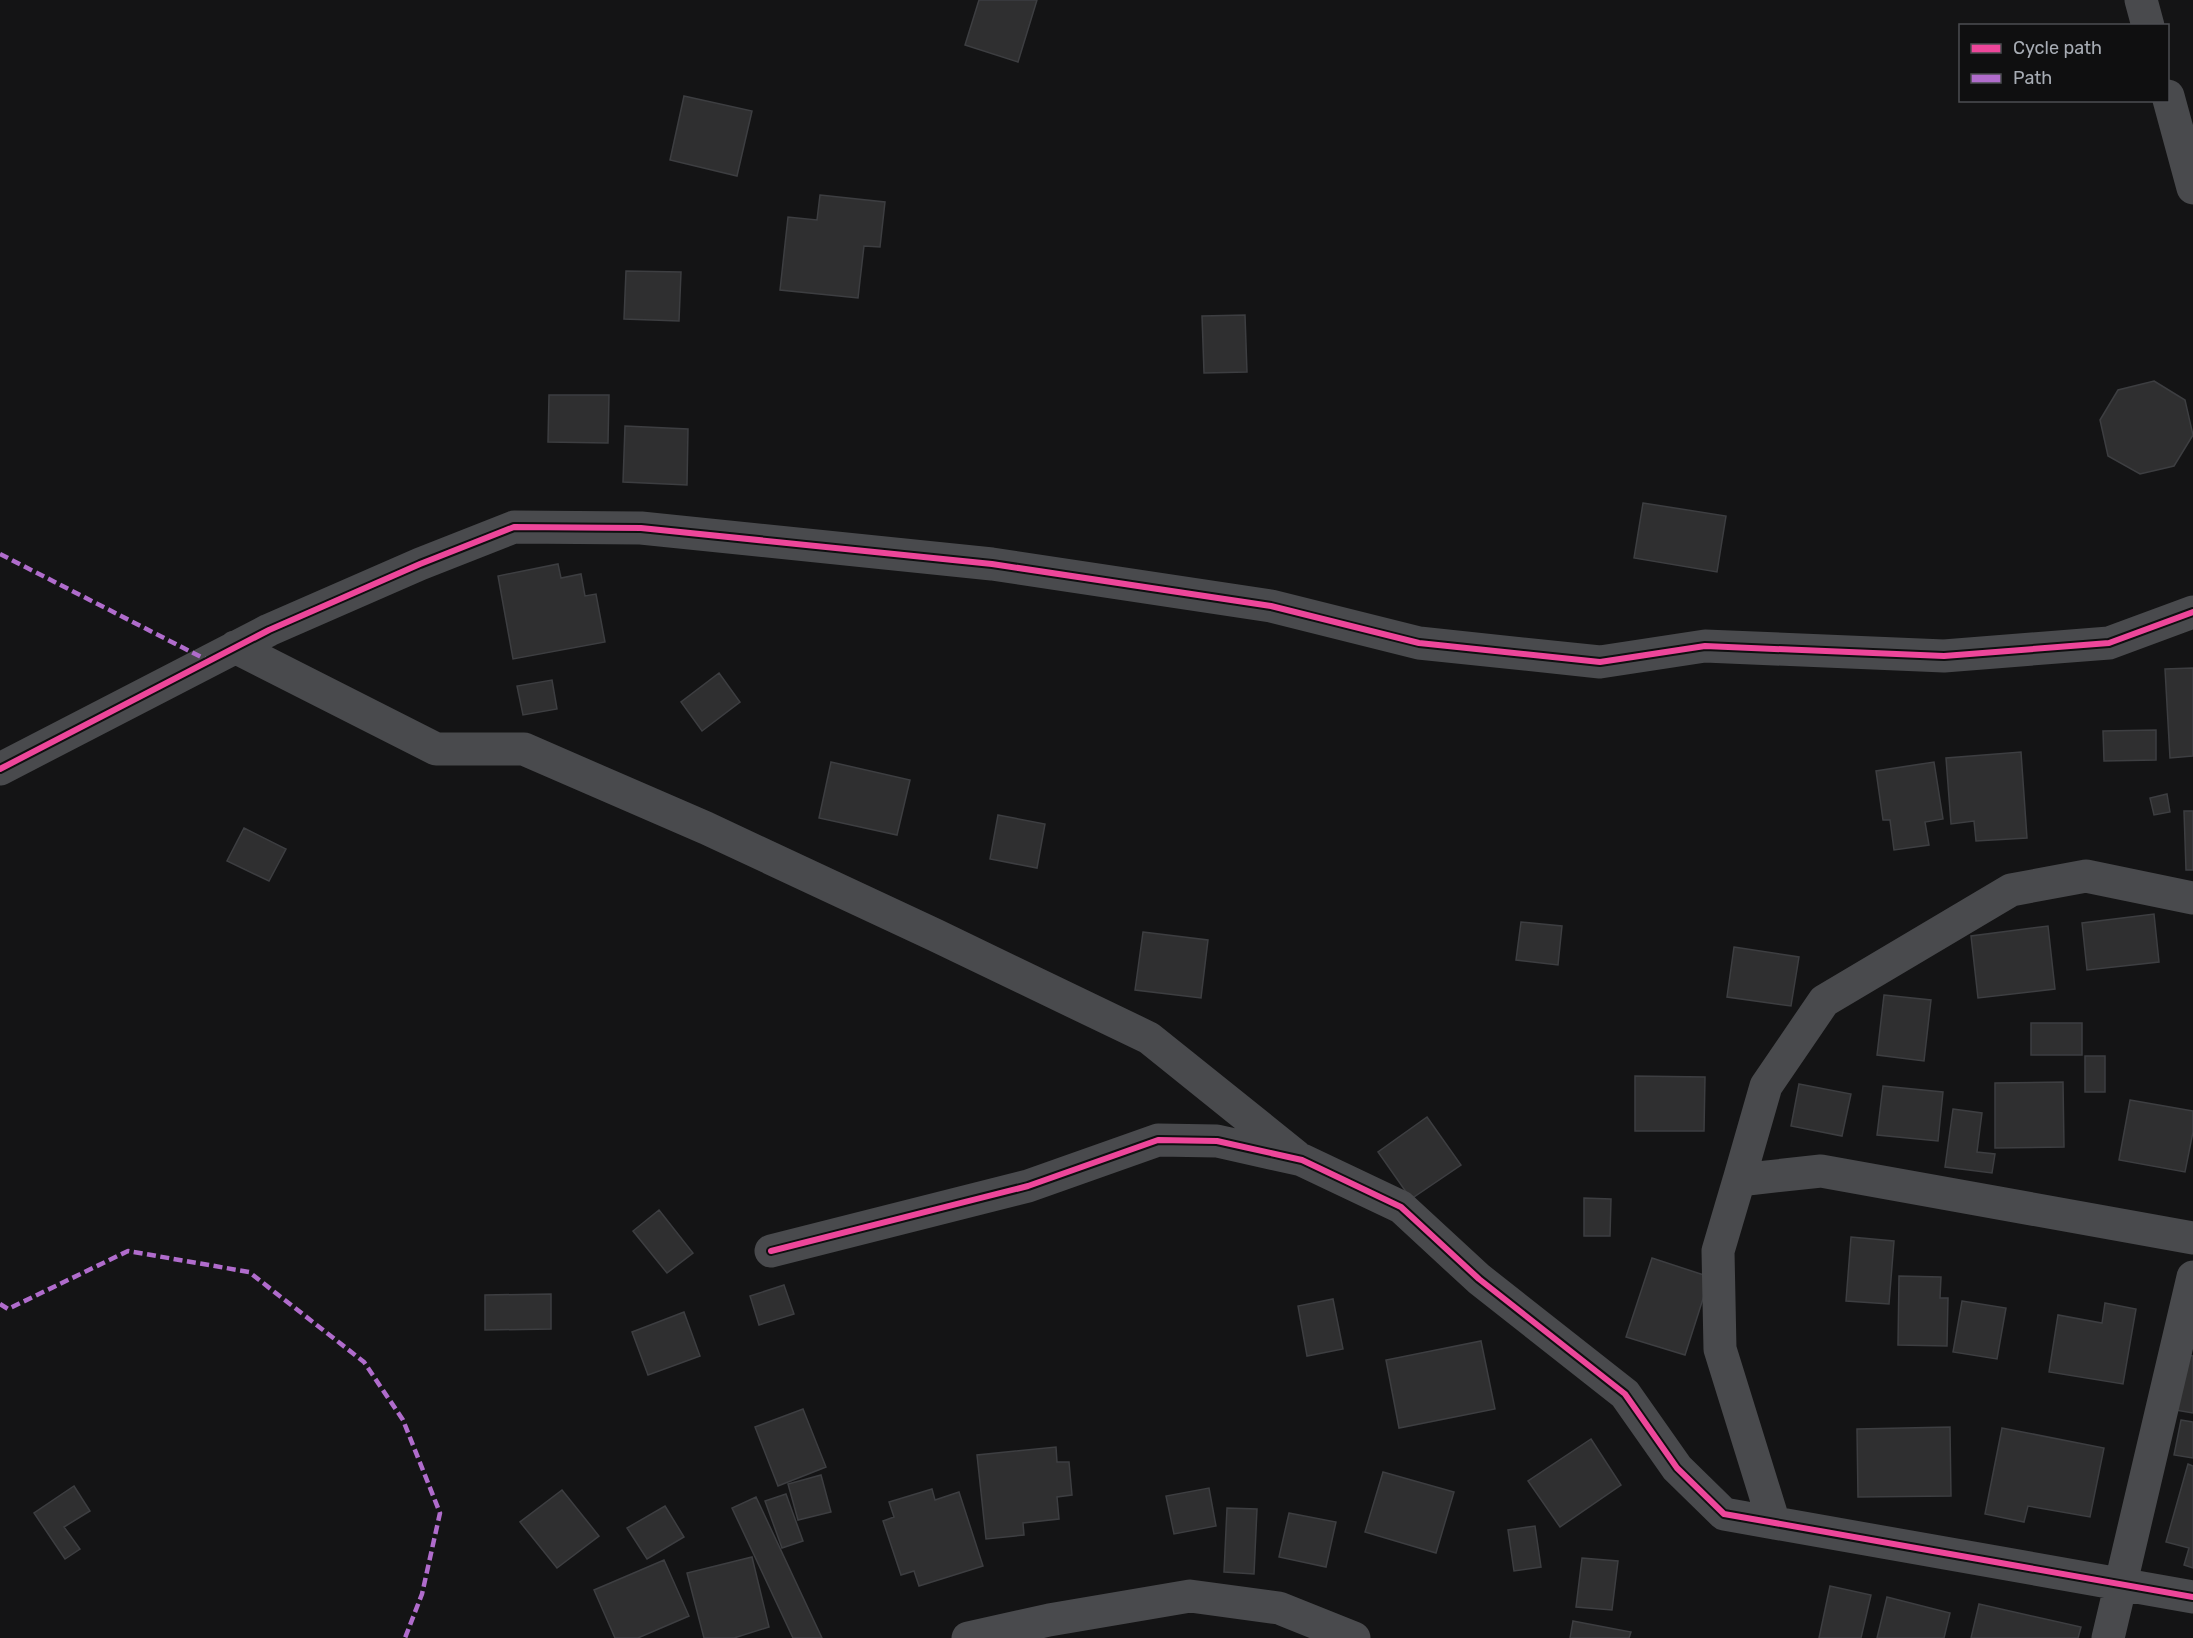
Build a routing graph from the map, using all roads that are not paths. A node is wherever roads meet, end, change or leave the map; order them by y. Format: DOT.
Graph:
graph roads {
  1 [pos="2141,0"];
  2 [pos="2147,24"];
  3 [pos="2169,100"];
  4 [pos="2193,188"];
  5 [pos="2193,612"];
  6 [pos="235,647"];
  7 [pos="0,769"];
  8 [pos="2193,898"];
  9 [pos="1302,1160"];
  10 [pos="1739,1180"];
  11 [pos="2193,1238"];
  12 [pos="771,1251"];
  13 [pos="2193,1277"];
  14 [pos="1774,1523"];
  15 [pos="2120,1584"];
  16 [pos="2193,1597"];
  17 [pos="968,1638"];
  18 [pos="1354,1638"];
  19 [pos="2108,1638"];
  1 -- 2 [label="street"];
  3 -- 4 [label="street"];
  5 -- 6 [label="street"];
  6 -- 7 [label="street"];
  6 -- 9 [label="street"];
  8 -- 10 [label="street"];
  9 -- 12 [label="street"];
  9 -- 14 [label="street"];
  10 -- 11 [label="street"];
  10 -- 14 [label="street"];
  13 -- 15 [label="street"];
  14 -- 15 [label="street"];
  15 -- 16 [label="street"];
  15 -- 19 [label="street"];
  17 -- 18 [label="street"];
}
